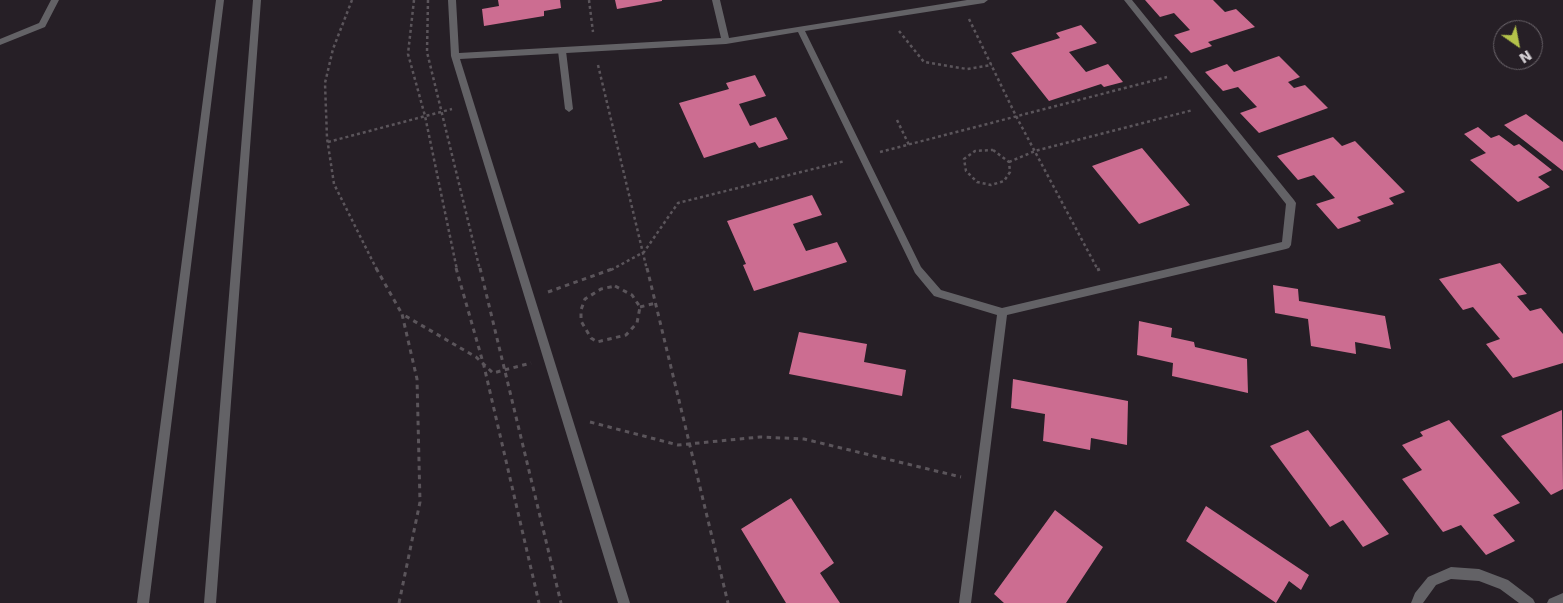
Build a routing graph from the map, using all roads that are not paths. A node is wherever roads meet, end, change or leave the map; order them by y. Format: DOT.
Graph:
graph roads {
  1 [pos="55,0"];
  2 [pos="220,0"];
  3 [pos="258,0"];
  4 [pos="452,0"];
  5 [pos="716,0"];
  6 [pos="984,0"];
  7 [pos="1128,0"];
  8 [pos="800,29"];
  9 [pos="726,41"];
  10 [pos="0,42"];
  11 [pos="562,51"];
  12 [pos="455,56"];
  13 [pos="569,109"];
  14 [pos="1002,312"];
  15 [pos="1563,599"];
  16 [pos="143,603"];
  17 [pos="210,603"];
  18 [pos="624,603"];
  19 [pos="965,603"];
  20 [pos="1417,603"];
  21 [pos="1529,603"];
  22 [pos="1553,603"];
  1 -- 10 [label="street"];
  2 -- 16 [label="street"];
  3 -- 17 [label="street"];
  4 -- 12 [label="street"];
  5 -- 9 [label="street"];
  6 -- 8 [label="street"];
  7 -- 14 [label="street"];
  8 -- 9 [label="street"];
  8 -- 14 [label="street"];
  9 -- 11 [label="street"];
  11 -- 12 [label="street"];
  11 -- 13 [label="street"];
  12 -- 18 [label="street"];
  14 -- 19 [label="street"];
  15 -- 22 [label="street"];
  20 -- 21 [label="street"];
}
